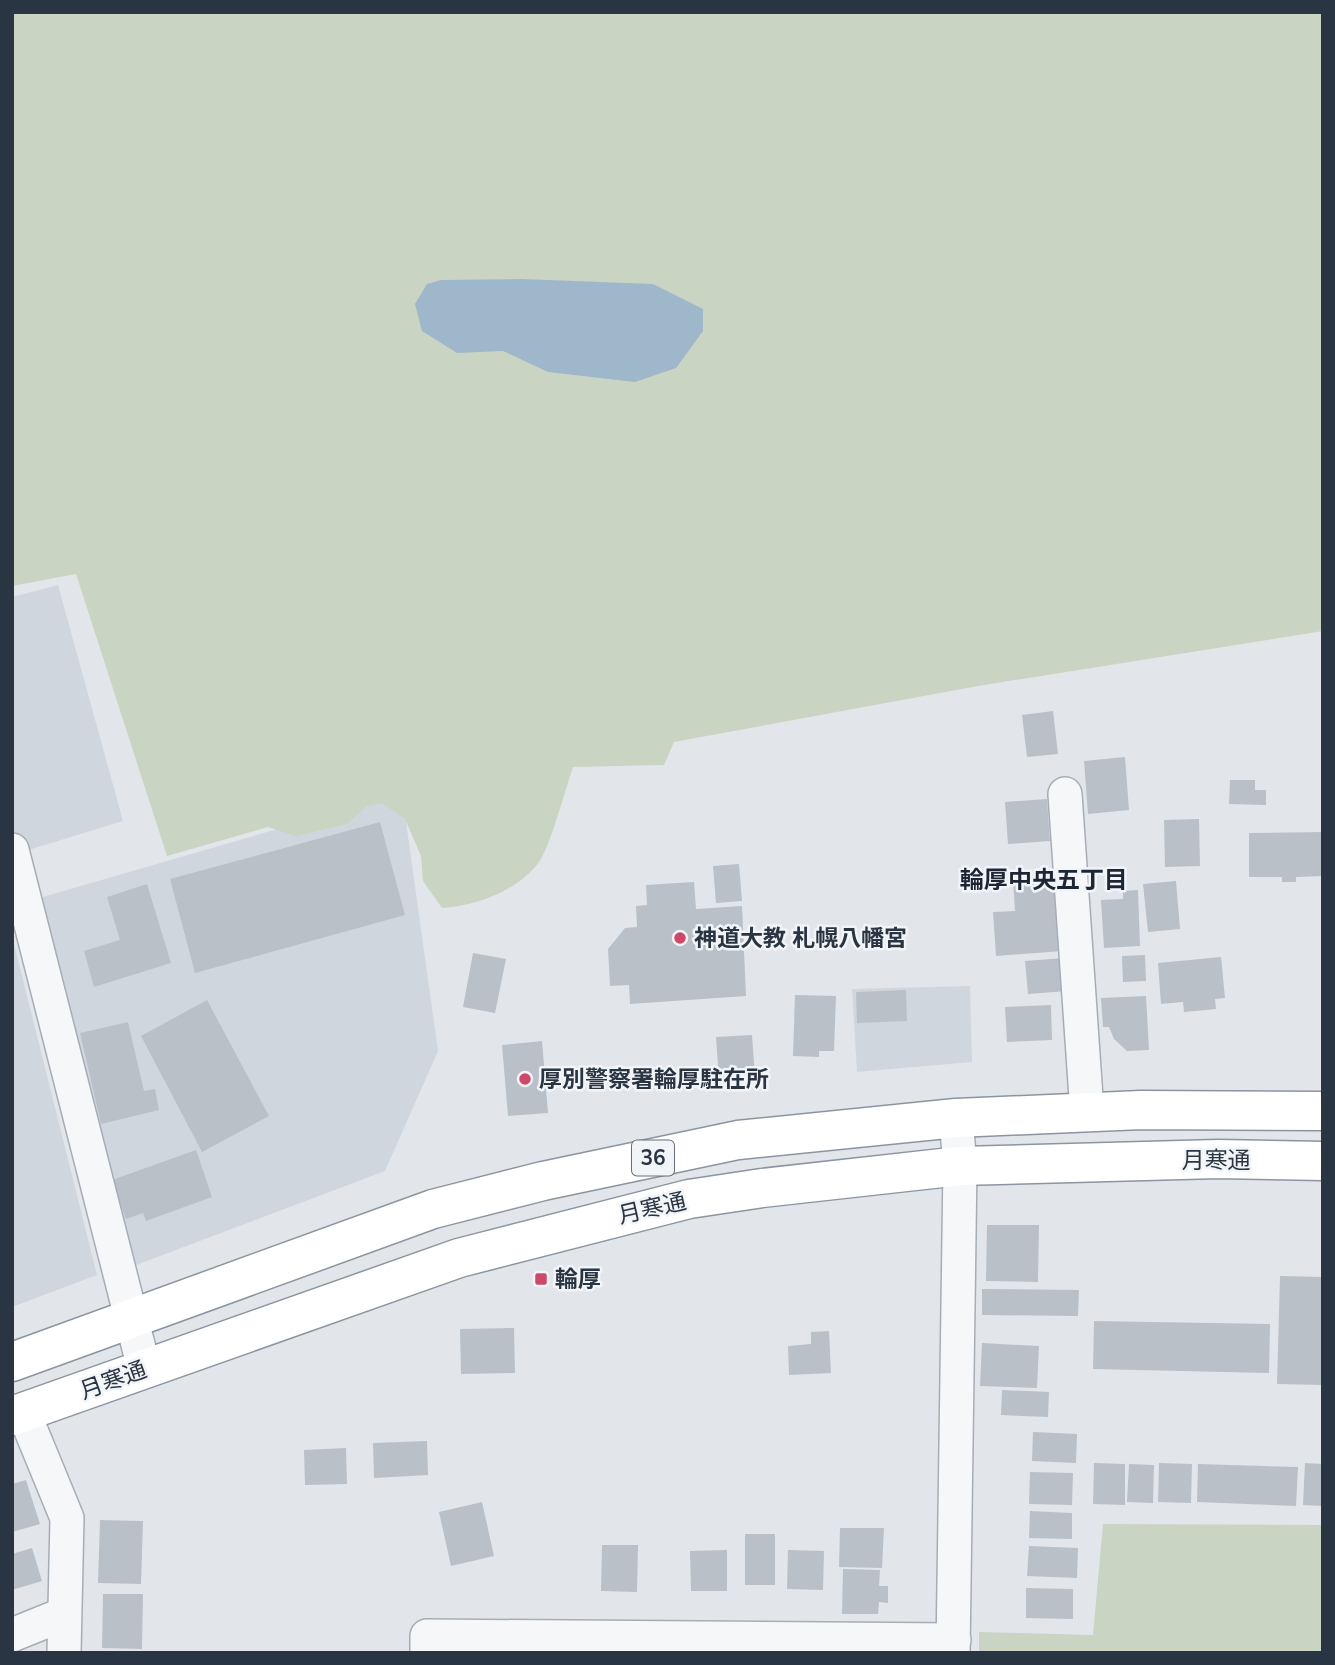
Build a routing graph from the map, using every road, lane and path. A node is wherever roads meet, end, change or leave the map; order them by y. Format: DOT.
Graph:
graph roads {
  1 [pos="1065,794"];
  2 [pos="12,850"];
  3 [pos="1323,1111"];
  4 [pos="1087,1112"];
  5 [pos="956,1118"];
  6 [pos="1323,1161"];
  7 [pos="960,1166"];
  8 [pos="543,1181"];
  9 [pos="553,1233"];
  10 [pos="131,1320"];
  11 [pos="12,1362"];
  12 [pos="145,1368"];
  13 [pos="18,1414"];
  14 [pos="64,1614"];
  15 [pos="12,1635"];
  16 [pos="953,1646"];
  17 [pos="64,1653"];
  18 [pos="427,1653"];
  1 -- 4 [label="street"];
  2 -- 10 [label="street"];
  3 -- 4 [label="highway, 月寒通 / 36"];
  4 -- 5 [label="highway, 月寒通 / 36"];
  5 -- 7 [label="street"];
  5 -- 8 [label="highway, 月寒通 / 36"];
  6 -- 7 [label="highway, 月寒通 / 36"];
  7 -- 9 [label="highway, 月寒通 / 36"];
  7 -- 16 [label="street"];
  8 -- 9 [label="highway"];
  8 -- 10 [label="highway, 月寒通 / 36"];
  9 -- 12 [label="highway, 月寒通 / 36"];
  10 -- 11 [label="highway, 月寒通 / 36"];
  10 -- 12 [label="street"];
  12 -- 13 [label="highway, 月寒通 / 36"];
  13 -- 14 [label="street"];
  14 -- 15 [label="street"];
  14 -- 17 [label="street"];
  16 -- 18 [label="street"];
}
